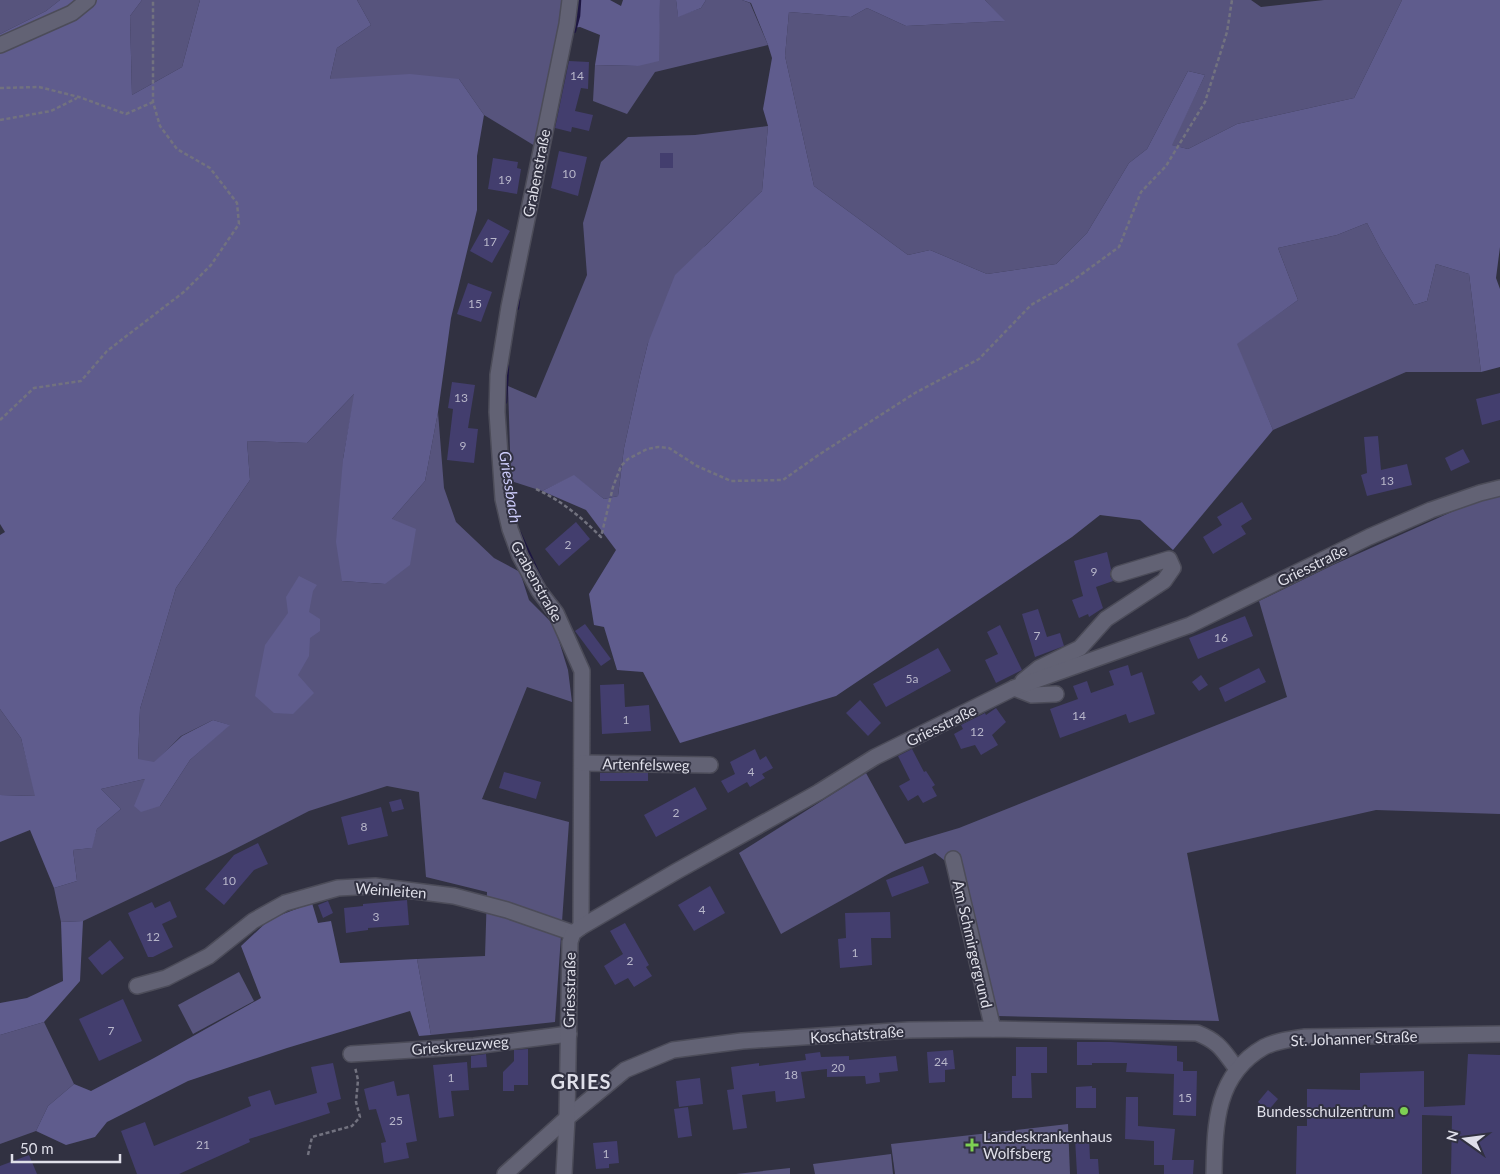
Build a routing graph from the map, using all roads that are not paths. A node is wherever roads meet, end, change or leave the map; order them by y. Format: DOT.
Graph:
graph roads {
  1 [pos="88,0"];
  2 [pos="570,0"];
  3 [pos="0,45"];
  4 [pos="1500,488"];
  5 [pos="1119,574"];
  6 [pos="1014,688"];
  7 [pos="1056,694"];
  8 [pos="582,763"];
  9 [pos="710,765"];
  10 [pos="953,859"];
  11 [pos="577,930"];
  12 [pos="137,986"];
  13 [pos="993,1029"];
  14 [pos="569,1034"];
  15 [pos="1500,1034"];
  16 [pos="351,1054"];
  17 [pos="1237,1069"];
  18 [pos="567,1118"];
  19 [pos="505,1174"];
  20 [pos="564,1174"];
  21 [pos="1214,1174"];
  1 -- 3 [label="street"];
  2 -- 8 [label="street, Grabenstraße"];
  4 -- 6 [label="street, Griesstraße"];
  5 -- 6 [label="street"];
  6 -- 7 [label="street"];
  6 -- 11 [label="street, Griesstraße"];
  8 -- 9 [label="street, Artenfelsweg"];
  8 -- 11 [label="street, Grabenstraße"];
  10 -- 13 [label="street, Am Schmirgergrund"];
  11 -- 12 [label="street, Weinleiten"];
  11 -- 14 [label="street, Griesstraße"];
  13 -- 17 [label="street, Koschatstraße"];
  13 -- 18 [label="street, Koschatstraße"];
  14 -- 16 [label="street, Grieskreuzweg"];
  14 -- 18 [label="street, Griesstraße"];
  15 -- 17 [label="street, St. Johanner Straße"];
  17 -- 21 [label="street, St. Johanner Straße"];
  18 -- 19 [label="street, Koschatstraße"];
  18 -- 20 [label="street, Griesstraße"];
}
